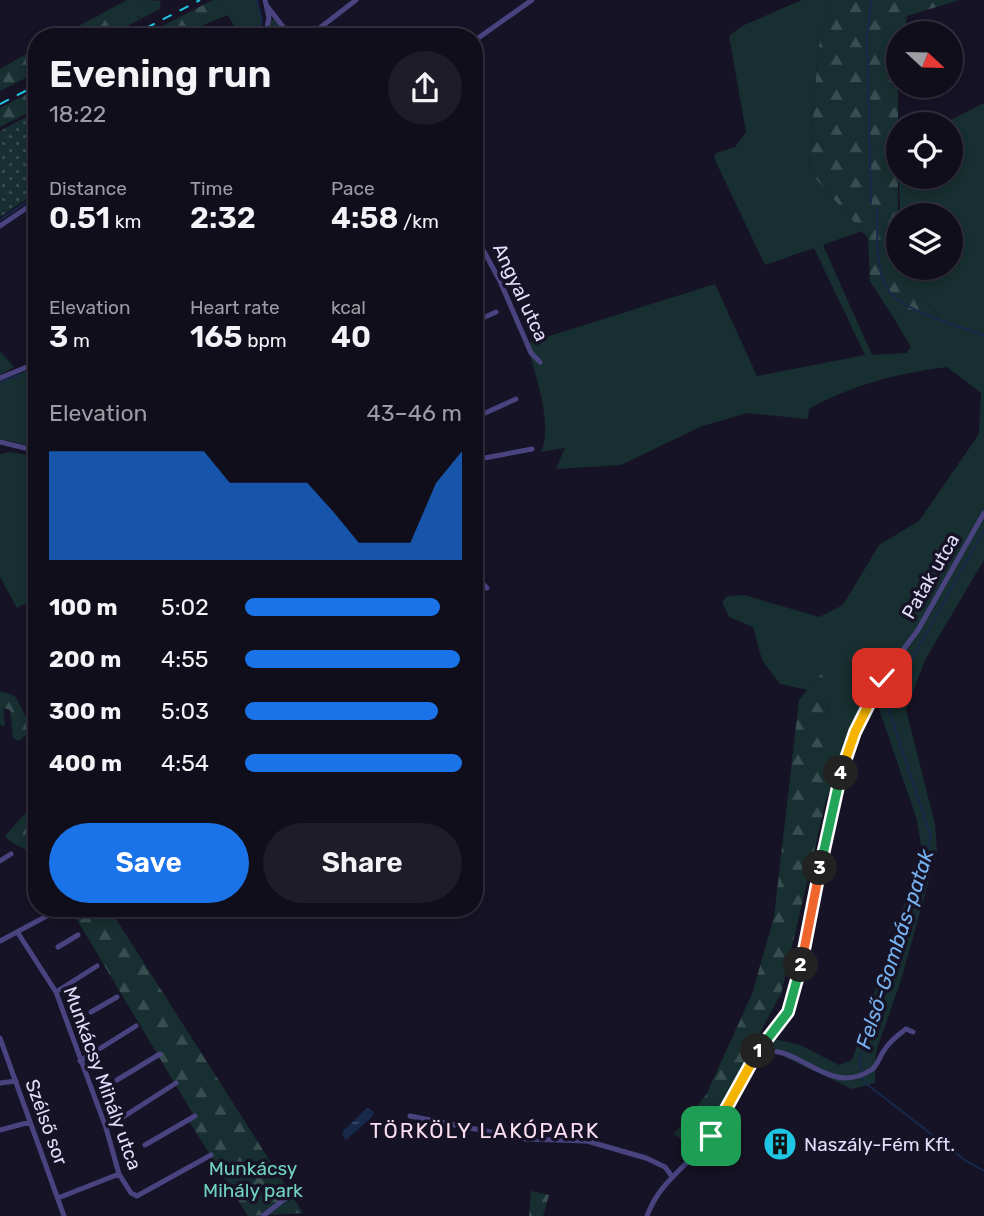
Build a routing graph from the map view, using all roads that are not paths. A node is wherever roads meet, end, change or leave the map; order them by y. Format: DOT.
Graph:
graph roads {
  1 [pos="356,0"];
  2 [pos="532,0"];
  3 [pos="266,3"];
  4 [pos="268,28"];
  5 [pos="284,28"];
  6 [pos="320,28"];
  7 [pos="483,35"];
  8 [pos="28,207"];
  9 [pos="0,226"];
  10 [pos="483,250"];
  11 [pos="496,312"];
  12 [pos="483,318"];
  13 [pos="540,362"];
  14 [pos="28,367"];
  15 [pos="0,378"];
  16 [pos="516,399"];
  17 [pos="483,414"];
  18 [pos="0,442"];
  19 [pos="28,449"];
  20 [pos="532,449"];
  21 [pos="483,458"];
  22 [pos="984,513"];
  23 [pos="483,584"];
  24 [pos="487,588"];
  25 [pos="10,855"];
  26 [pos="0,861"];
  27 [pos="46,917"];
  28 [pos="18,933"];
  29 [pos="78,935"];
  30 [pos="0,941"];
  31 [pos="58,947"];
  32 [pos="97,965"];
  33 [pos="56,992"];
  34 [pos="117,997"];
  35 [pos="91,1012"];
  36 [pos="136,1026"];
  37 [pos="913,1032"];
  38 [pos="0,1038"];
  39 [pos="160,1054"];
  40 [pos="752,1058"];
  41 [pos="80,1061"];
  42 [pos="117,1080"];
  43 [pos="16,1081"];
  44 [pos="0,1083"];
  45 [pos="176,1083"];
  46 [pos="195,1116"];
  47 [pos="410,1116"];
  48 [pos="30,1122"];
  49 [pos="106,1128"];
  50 [pos="0,1130"];
  51 [pos="145,1145"];
  52 [pos="211,1155"];
  53 [pos="120,1174"];
  54 [pos="671,1175"];
  55 [pos="291,1194"];
  56 [pos="58,1198"];
  57 [pos="64,1216"];
  58 [pos="263,1216"];
  59 [pos="647,1216"];
  1 -- 6 [label="street"];
  2 -- 7 [label="street"];
  3 -- 4 [label="street"];
  3 -- 5 [label="street"];
  8 -- 9 [label="street"];
  10 -- 13 [label="street, Angyal utca"];
  11 -- 12 [label="street"];
  14 -- 15 [label="street"];
  16 -- 17 [label="street"];
  18 -- 19 [label="street"];
  20 -- 21 [label="street"];
  22 -- 40 [label="street, Patak utca"];
  23 -- 24 [label="street"];
  25 -- 26 [label="street"];
  27 -- 28 [label="street"];
  28 -- 30 [label="street"];
  28 -- 33 [label="street, Munkácsy Mihály utca"];
  29 -- 31 [label="street"];
  32 -- 33 [label="street"];
  33 -- 41 [label="street, Munkácsy Mihály utca"];
  34 -- 35 [label="street"];
  36 -- 41 [label="street"];
  37 -- 40 [label="street"];
  38 -- 43 [label="street, Szélső sor"];
  39 -- 42 [label="street"];
  40 -- 54 [label="street, Patak utca"];
  41 -- 49 [label="street, Munkácsy Mihály utca"];
  43 -- 44 [label="street"];
  43 -- 48 [label="street, Szélső sor"];
  45 -- 49 [label="street"];
  46 -- 51 [label="street"];
  47 -- 54 [label="street"];
  48 -- 50 [label="street"];
  48 -- 56 [label="street, Szélső sor"];
  49 -- 53 [label="street, Munkácsy Mihály utca"];
  52 -- 53 [label="street, Munkácsy Mihály utca"];
  53 -- 56 [label="street"];
  54 -- 59 [label="street, Patak utca"];
  55 -- 58 [label="street"];
  56 -- 57 [label="street, Szélső sor"];
}
